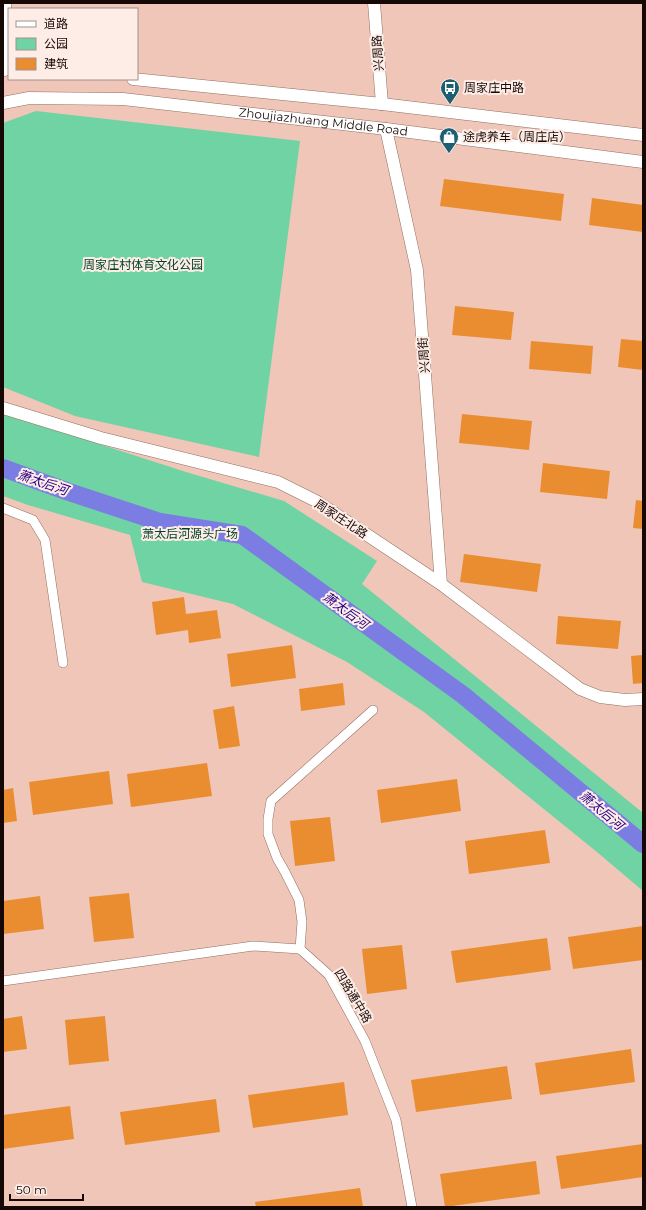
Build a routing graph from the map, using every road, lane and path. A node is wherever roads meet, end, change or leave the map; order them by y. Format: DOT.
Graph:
graph roads {
  1 [pos="5,3"];
  2 [pos="374,3"];
  3 [pos="6,70"];
  4 [pos="138,80"];
  5 [pos="3,103"];
  6 [pos="382,104"];
  7 [pos="386,129"];
  8 [pos="643,135"];
  9 [pos="643,162"];
  10 [pos="3,408"];
  11 [pos="3,508"];
  12 [pos="441,584"];
  13 [pos="63,663"];
  14 [pos="643,699"];
  15 [pos="373,710"];
  16 [pos="300,949"];
  17 [pos="3,981"];
  18 [pos="412,1207"];
  1 -- 3 [label="street"];
  2 -- 6 [label="street, 兴周路"];
  4 -- 6 [label="street, Zhoujiazhuang Middle Road"];
  5 -- 7 [label="street, Zhoujiazhuang Middle Road"];
  6 -- 8 [label="street, Zhoujiazhuang Middle Road"];
  7 -- 9 [label="street, Zhoujiazhuang Middle Road"];
  7 -- 12 [label="street, 兴周街"];
  10 -- 12 [label="street, 周家庄北路"];
  11 -- 13 [label="street"];
  12 -- 14 [label="street, 周家庄北路"];
  15 -- 16 [label="street"];
  16 -- 17 [label="street"];
  16 -- 18 [label="street, 四路通中路"];
}
